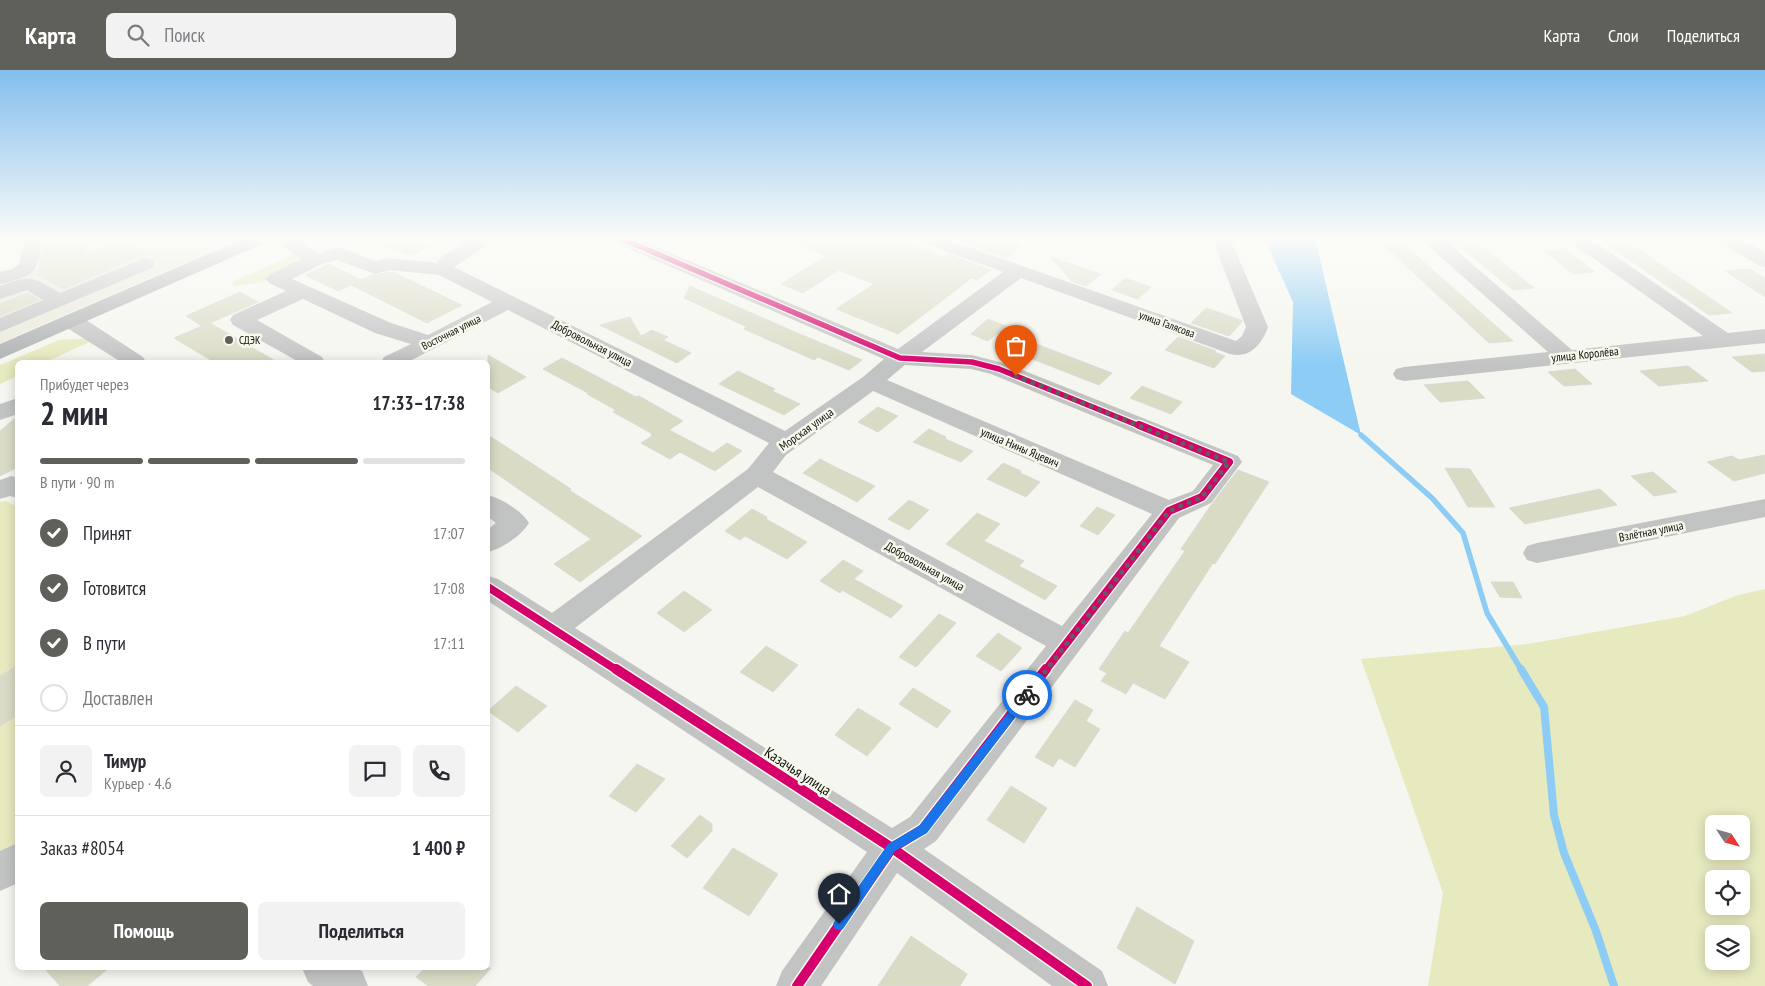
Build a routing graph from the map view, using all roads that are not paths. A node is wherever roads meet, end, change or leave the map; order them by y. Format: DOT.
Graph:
graph roads {
  1 [pos="107,281"];
  2 [pos="163,281"];
  3 [pos="279,281"];
  4 [pos="467,281"];
  5 [pos="720,281"];
  6 [pos="1005,281"];
  7 [pos="1045,281"];
  8 [pos="1237,281"];
  9 [pos="1480,281"];
  10 [pos="1638,281"];
  11 [pos="302,292"];
  12 [pos="0,293"];
  13 [pos="60,301"];
  14 [pos="510,302"];
  15 [pos="72,321"];
  16 [pos="5,324"];
  17 [pos="1765,336"];
  18 [pos="33,337"];
  19 [pos="1723,340"];
  20 [pos="429,344"];
  21 [pos="0,352"];
  22 [pos="1566,356"];
  23 [pos="900,358"];
  24 [pos="132,360"];
  25 [pos="311,360"];
  26 [pos="396,360"];
  27 [pos="1404,374"];
  28 [pos="871,382"];
  29 [pos="15,406"];
  30 [pos="0,413"];
  31 [pos="787,442"];
  32 [pos="757,475"];
  33 [pos="15,487"];
  34 [pos="0,490"];
  35 [pos="490,505"];
  36 [pos="1765,508"];
  37 [pos="1169,511"];
  38 [pos="490,541"];
  39 [pos="1537,553"];
  40 [pos="490,588"];
  41 [pos="552,629"];
  42 [pos="1067,644"];
  43 [pos="892,848"];
  44 [pos="15,862"];
  45 [pos="0,873"];
  46 [pos="325,970"];
  47 [pos="347,986"];
  48 [pos="797,986"];
  49 [pos="1087,986"];
  1 -- 13 [label="street"];
  2 -- 15 [label="main road"];
  3 -- 11 [label="street"];
  4 -- 14 [label="street, Добровольная улица"];
  5 -- 23 [label="street"];
  6 -- 23 [label="street, Морская улица"];
  7 -- 8 [label="street, улица Галясова"];
  9 -- 22 [label="street"];
  10 -- 19 [label="street"];
  11 -- 20 [label="street"];
  11 -- 25 [label="street"];
  12 -- 13 [label="street"];
  13 -- 16 [label="street"];
  14 -- 20 [label="street, Восточная улица"];
  14 -- 31 [label="street, Добровольная улица"];
  15 -- 18 [label="main road"];
  15 -- 24 [label="street"];
  16 -- 18 [label="street"];
  17 -- 19 [label="street, улица Королёва"];
  18 -- 21 [label="main road"];
  19 -- 22 [label="street, улица Королёва"];
  20 -- 26 [label="street, Восточная улица"];
  22 -- 27 [label="street, улица Королёва"];
  23 -- 28 [label="street, Морская улица"];
  23 -- 37 [label="street"];
  28 -- 31 [label="street, Морская улица"];
  28 -- 37 [label="street, улица Нины Яцевич"];
  29 -- 30 [label="street"];
  31 -- 32 [label="street, Морская улица"];
  32 -- 41 [label="street, Морская улица"];
  32 -- 42 [label="street, Добровольная улица"];
  33 -- 34 [label="street"];
  35 -- 38 [label="street"];
  36 -- 39 [label="street, Взлётная улица"];
  37 -- 42 [label="street"];
  40 -- 41 [label="street, Казачья улица"];
  41 -- 43 [label="street, Казачья улица"];
  42 -- 43 [label="street"];
  43 -- 48 [label="street"];
  43 -- 49 [label="street, Казачья улица"];
  44 -- 45 [label="street"];
  46 -- 47 [label="street"];
}
